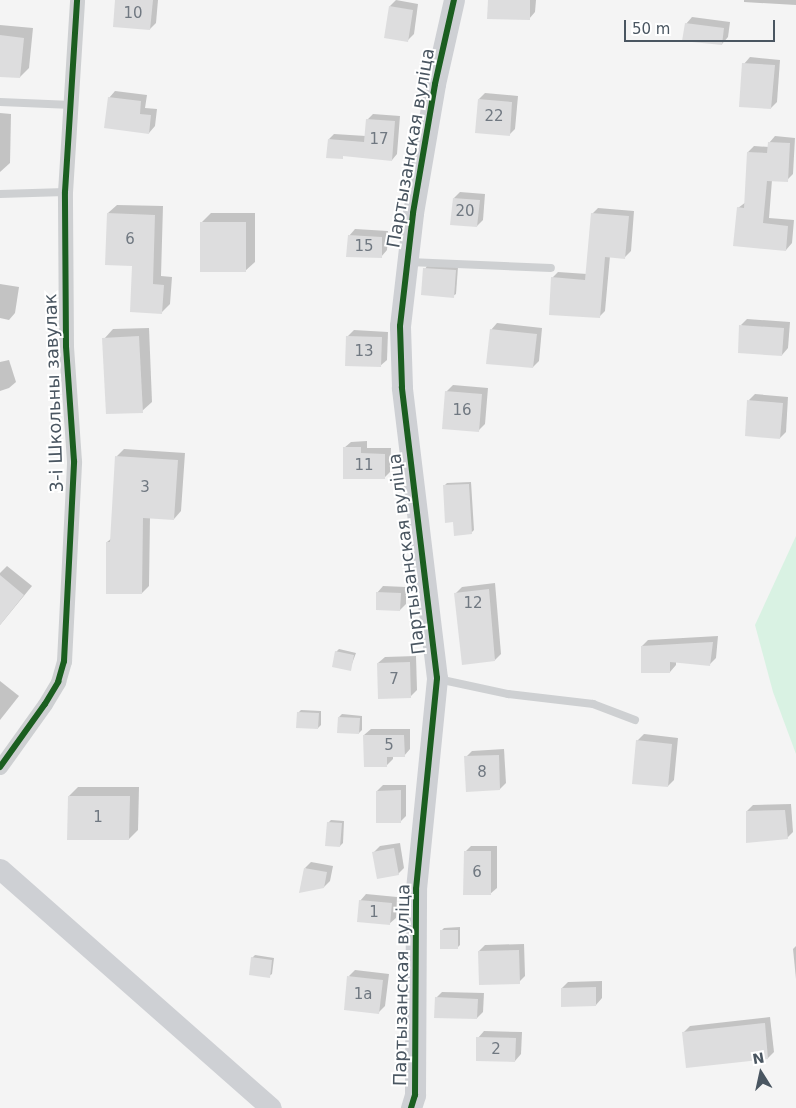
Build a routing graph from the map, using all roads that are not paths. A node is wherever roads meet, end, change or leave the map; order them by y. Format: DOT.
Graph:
graph roads {
  1 [pos="76,0"];
  2 [pos="454,0"];
  3 [pos="0,102"];
  4 [pos="72,105"];
  5 [pos="65,192"];
  6 [pos="0,194"];
  7 [pos="408,262"];
  8 [pos="551,268"];
  9 [pos="436,678"];
  10 [pos="635,720"];
  11 [pos="0,767"];
  12 [pos="0,869"];
  13 [pos="271,1108"];
  14 [pos="411,1108"];
  1 -- 4 [label="street, 3-і Школьны завулак"];
  2 -- 7 [label="street, Партызанская вуліца"];
  3 -- 4 [label="lane"];
  4 -- 5 [label="street, 3-і Школьны завулак"];
  5 -- 6 [label="lane"];
  5 -- 11 [label="street, 3-і Школьны завулак"];
  7 -- 8 [label="lane"];
  7 -- 9 [label="street, Партызанская вуліца"];
  9 -- 10 [label="lane"];
  9 -- 14 [label="street, Партызанская вуліца"];
  12 -- 13 [label="street"];
}
